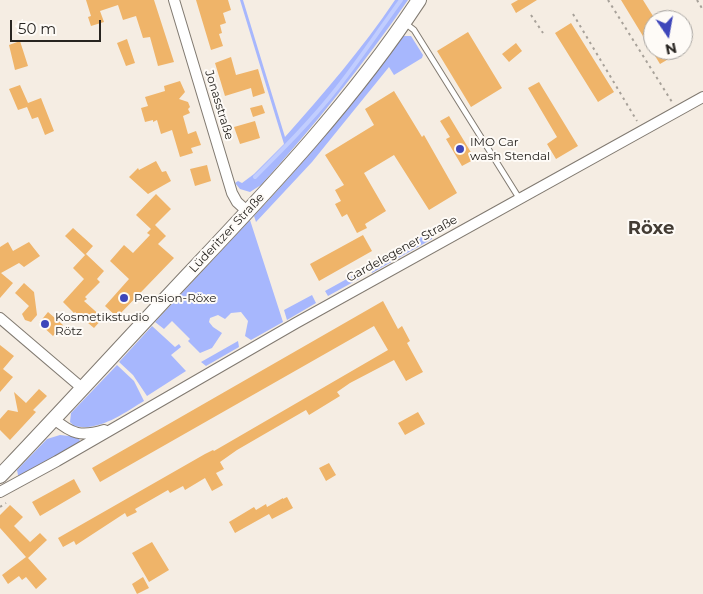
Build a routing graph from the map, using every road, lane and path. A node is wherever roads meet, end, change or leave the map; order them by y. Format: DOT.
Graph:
graph roads {
  1 [pos="174,0"];
  2 [pos="419,0"];
  3 [pos="608,0"];
  4 [pos="697,0"];
  5 [pos="703,10"];
  6 [pos="573,14"];
  7 [pos="532,15"];
  8 [pos="405,22"];
  9 [pos="542,33"];
  10 [pos="703,97"];
  11 [pos="677,111"];
  12 [pos="642,130"];
  13 [pos="518,198"];
  14 [pos="248,212"];
  15 [pos="0,318"];
  16 [pos="82,388"];
  17 [pos="54,419"];
  18 [pos="114,427"];
  19 [pos="0,476"];
  20 [pos="0,492"];
  1 -- 14 [label="street, Jonasstraße"];
  2 -- 8 [label="main road, Lüderitzer Straße"];
  3 -- 11 [label="path"];
  4 -- 5 [label="path"];
  6 -- 12 [label="path"];
  7 -- 9 [label="path"];
  8 -- 13 [label="lane"];
  8 -- 14 [label="main road, Lüderitzer Straße"];
  10 -- 11 [label="street, Gardelegener Straße"];
  11 -- 12 [label="street, Gardelegener Straße"];
  12 -- 13 [label="street, Gardelegener Straße"];
  13 -- 18 [label="street, Gardelegener Straße"];
  14 -- 16 [label="main road, Lüderitzer Straße"];
  15 -- 16 [label="street"];
  16 -- 17 [label="main road, Lüderitzer Straße"];
  17 -- 18 [label="street, Gardelegener Straße"];
  17 -- 19 [label="main road, Lüderitzer Straße"];
  18 -- 20 [label="street, Gardelegener Straße"];
}
